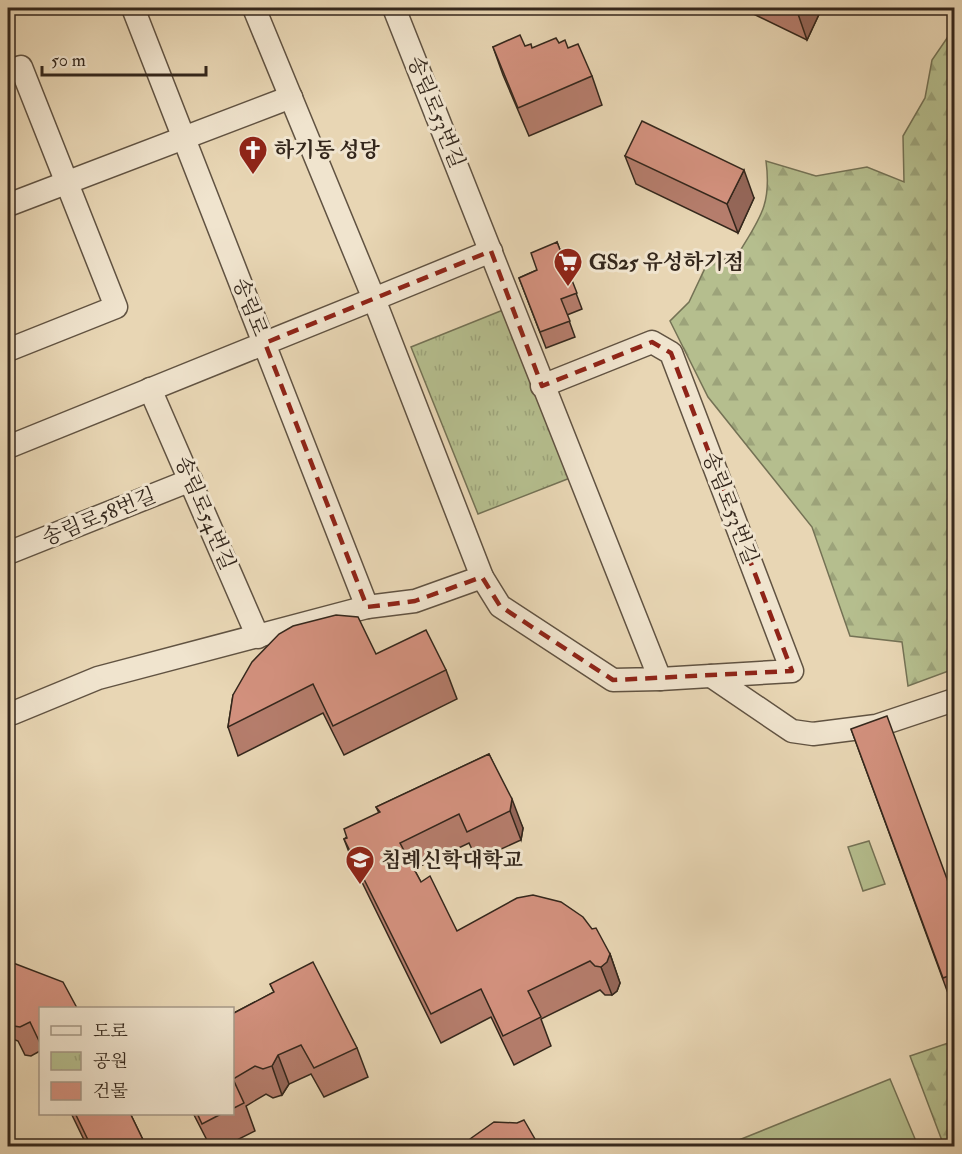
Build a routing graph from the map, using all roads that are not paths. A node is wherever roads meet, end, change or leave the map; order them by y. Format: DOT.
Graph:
graph roads {
  1 [pos="133,8"];
  2 [pos="254,8"];
  3 [pos="394,8"];
  4 [pos="8,72"];
  5 [pos="291,97"];
  6 [pos="184,138"];
  7 [pos="67,183"];
  8 [pos="8,205"];
  9 [pos="491,251"];
  10 [pos="374,299"];
  11 [pos="264,343"];
  12 [pos="8,350"];
  13 [pos="542,386"];
  14 [pos="150,389"];
  15 [pos="8,447"];
  16 [pos="191,480"];
  17 [pos="8,553"];
  18 [pos="482,577"];
  19 [pos="367,607"];
  20 [pos="258,638"];
  21 [pos="711,676"];
  22 [pos="660,679"];
  23 [pos="954,700"];
  24 [pos="8,712"];
  1 -- 6 [label="street, 송림로"];
  2 -- 5 [label="street, 송림로53번길"];
  3 -- 9 [label="street, 송림로53번길"];
  4 -- 7 [label="street"];
  5 -- 6 [label="street"];
  5 -- 10 [label="street, 송림로53번길"];
  6 -- 7 [label="street"];
  6 -- 11 [label="street, 송림로"];
  7 -- 8 [label="street"];
  7 -- 12 [label="street"];
  9 -- 10 [label="street"];
  9 -- 13 [label="street, 송림로53번길"];
  10 -- 11 [label="street"];
  10 -- 18 [label="street, 송림로53번길"];
  11 -- 14 [label="street"];
  11 -- 19 [label="street, 송림로"];
  13 -- 21 [label="street, 송림로53번길"];
  13 -- 22 [label="street, 송림로53번길"];
  14 -- 15 [label="street"];
  14 -- 16 [label="street, 송림로54번길"];
  16 -- 17 [label="street, 송림로58번길"];
  16 -- 20 [label="street, 송림로54번길"];
  18 -- 19 [label="street"];
  18 -- 22 [label="street, 송림로53번길"];
  19 -- 20 [label="street"];
  20 -- 24 [label="street"];
  21 -- 22 [label="street, 송림로53번길"];
  21 -- 23 [label="street"];
}
